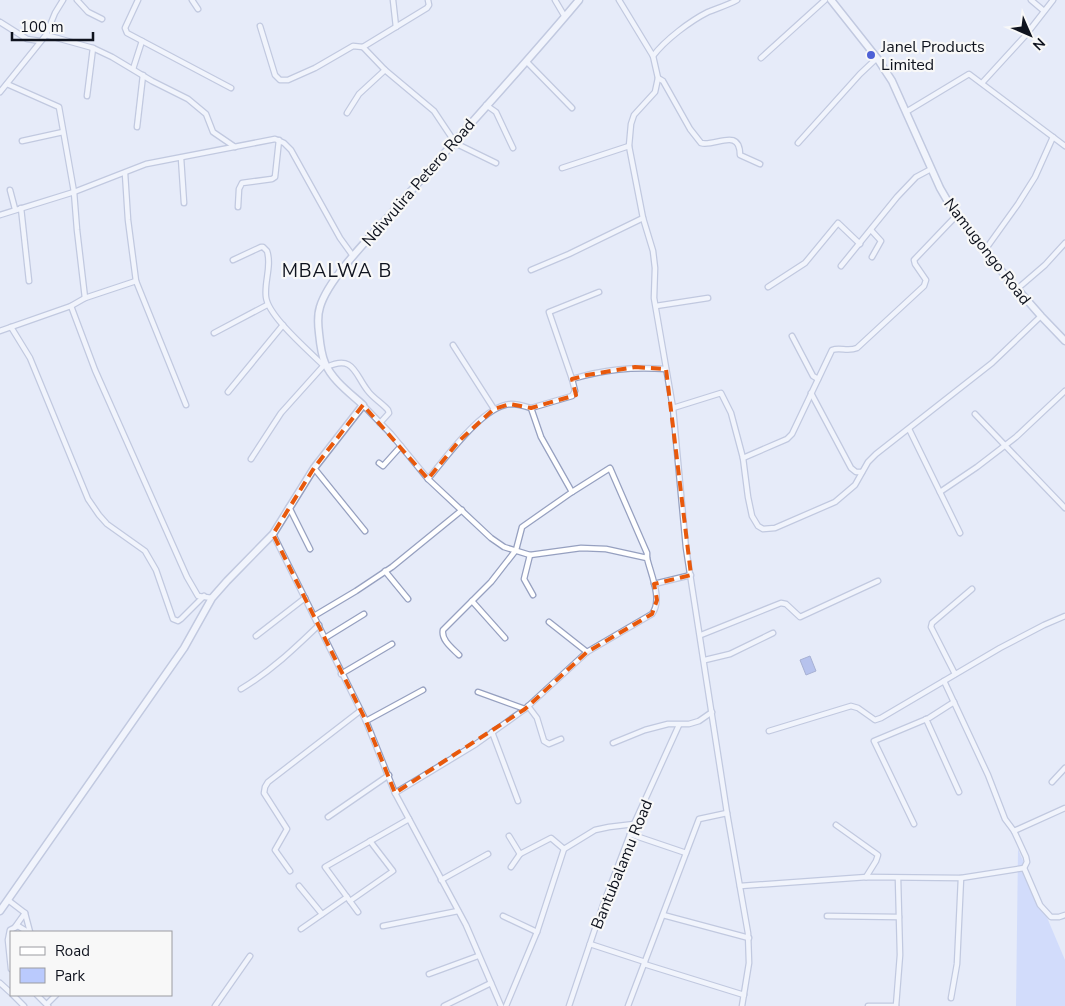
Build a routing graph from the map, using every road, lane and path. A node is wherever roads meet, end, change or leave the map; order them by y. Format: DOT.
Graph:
graph roads {
  1 [pos="63,0"];
  2 [pos="77,0"];
  3 [pos="138,0"];
  4 [pos="192,0"];
  5 [pos="392,0"];
  6 [pos="428,0"];
  7 [pos="555,0"];
  8 [pos="579,0"];
  9 [pos="619,0"];
  10 [pos="737,0"];
  11 [pos="831,0"];
  12 [pos="1032,0"];
  13 [pos="1054,0"];
  14 [pos="198,9"];
  15 [pos="1044,11"];
  16 [pos="565,17"];
  17 [pos="102,18"];
  18 [pos="0,22"];
  19 [pos="260,26"];
  20 [pos="396,27"];
  21 [pos="46,34"];
  22 [pos="40,41"];
  23 [pos="142,42"];
  24 [pos="362,47"];
  25 [pos="93,48"];
  26 [pos="653,56"];
  27 [pos="761,58"];
  28 [pos="877,58"];
  29 [pos="527,62"];
  30 [pos="133,69"];
  31 [pos="385,70"];
  32 [pos="143,75"];
  33 [pos="658,78"];
  34 [pos="982,83"];
  35 [pos="7,84"];
  36 [pos="232,88"];
  37 [pos="0,92"];
  38 [pos="87,96"];
  39 [pos="486,105"];
  40 [pos="572,108"];
  41 [pos="906,112"];
  42 [pos="348,113"];
  43 [pos="137,127"];
  44 [pos="63,132"];
  45 [pos="1053,137"];
  46 [pos="279,140"];
  47 [pos="22,141"];
  48 [pos="454,141"];
  49 [pos="798,143"];
  50 [pos="235,146"];
  51 [pos="629,146"];
  52 [pos="1065,146"];
  53 [pos="513,148"];
  54 [pos="181,158"];
  55 [pos="496,163"];
  56 [pos="760,164"];
  57 [pos="562,168"];
  58 [pos="931,168"];
  59 [pos="125,173"];
  60 [pos="10,190"];
  61 [pos="74,192"];
  62 [pos="184,203"];
  63 [pos="238,207"];
  64 [pos="21,208"];
  65 [pos="15,210"];
  66 [pos="0,215"];
  67 [pos="956,215"];
  68 [pos="643,218"];
  69 [pos="871,230"];
  70 [pos="860,244"];
  71 [pos="1065,244"];
  72 [pos="985,250"];
  73 [pos="353,256"];
  74 [pos="872,257"];
  75 [pos="233,260"];
  76 [pos="841,266"];
  77 [pos="531,270"];
  78 [pos="136,280"];
  79 [pos="29,281"];
  80 [pos="768,287"];
  81 [pos="1017,289"];
  82 [pos="599,292"];
  83 [pos="86,298"];
  84 [pos="708,298"];
  85 [pos="267,305"];
  86 [pos="71,306"];
  87 [pos="656,306"];
  88 [pos="1041,316"];
  89 [pos="283,325"];
  90 [pos="11,327"];
  91 [pos="0,331"];
  92 [pos="214,333"];
  93 [pos="792,336"];
  94 [pos="1065,341"];
  95 [pos="453,345"];
  96 [pos="325,366"];
  97 [pos="666,368"];
  98 [pos="572,379"];
  99 [pos="818,379"];
  100 [pos="1065,391"];
  101 [pos="228,392"];
  102 [pos="811,393"];
  103 [pos="186,405"];
  104 [pos="363,405"];
  105 [pos="530,408"];
  106 [pos="673,408"];
  107 [pos="494,409"];
  108 [pos="975,414"];
  109 [pos="380,423"];
  110 [pos="909,429"];
  111 [pos="1005,445"];
  112 [pos="401,446"];
  113 [pos="743,458"];
  114 [pos="251,459"];
  115 [pos="379,464"];
  116 [pos="314,468"];
  117 [pos="862,472"];
  118 [pos="428,479"];
  119 [pos="572,492"];
  120 [pos="940,492"];
  121 [pos="1065,497"];
  122 [pos="1060,502"];
  123 [pos="288,507"];
  124 [pos="1065,508"];
  125 [pos="462,510"];
  126 [pos="365,531"];
  127 [pos="960,533"];
  128 [pos="273,534"];
  129 [pos="310,549"];
  130 [pos="516,550"];
  131 [pos="530,555"];
  132 [pos="647,558"];
  133 [pos="385,571"];
  134 [pos="691,575"];
  135 [pos="878,581"];
  136 [pos="654,584"];
  137 [pos="972,589"];
  138 [pos="533,595"];
  139 [pos="204,596"];
  140 [pos="212,598"];
  141 [pos="305,598"];
  142 [pos="408,599"];
  143 [pos="472,600"];
  144 [pos="364,614"];
  145 [pos="314,616"];
  146 [pos="1065,616"];
  147 [pos="549,622"];
  148 [pos="319,625"];
  149 [pos="773,633"];
  150 [pos="256,636"];
  151 [pos="701,636"];
  152 [pos="325,638"];
  153 [pos="505,638"];
  154 [pos="392,644"];
  155 [pos="587,652"];
  156 [pos="458,656"];
  157 [pos="705,660"];
  158 [pos="341,674"];
  159 [pos="954,674"];
  160 [pos="944,681"];
  161 [pos="241,689"];
  162 [pos="423,690"];
  163 [pos="478,692"];
  164 [pos="954,702"];
  165 [pos="527,708"];
  166 [pos="360,711"];
  167 [pos="712,712"];
  168 [pos="926,719"];
  169 [pos="366,721"];
  170 [pos="679,725"];
  171 [pos="769,731"];
  172 [pos="492,732"];
  173 [pos="561,739"];
  174 [pos="613,743"];
  175 [pos="1065,768"];
  176 [pos="389,775"];
  177 [pos="1052,782"];
  178 [pos="959,792"];
  179 [pos="396,793"];
  180 [pos="518,801"];
  181 [pos="1065,808"];
  182 [pos="727,813"];
  183 [pos="328,817"];
  184 [pos="409,819"];
  185 [pos="634,824"];
  186 [pos="914,824"];
  187 [pos="836,825"];
  188 [pos="1014,832"];
  189 [pos="630,834"];
  190 [pos="509,836"];
  191 [pos="370,841"];
  192 [pos="564,849"];
  193 [pos="686,853"];
  194 [pos="488,854"];
  195 [pos="520,854"];
  196 [pos="511,867"];
  197 [pos="1024,868"];
  198 [pos="290,871"];
  199 [pos="866,877"];
  200 [pos="898,878"];
  201 [pos="961,878"];
  202 [pos="441,880"];
  203 [pos="299,886"];
  204 [pos="740,886"];
  205 [pos="348,899"];
  206 [pos="8,900"];
  207 [pos="0,911"];
  208 [pos="458,911"];
  209 [pos="358,912"];
  210 [pos="25,913"];
  211 [pos="322,914"];
  212 [pos="1065,914"];
  213 [pos="663,915"];
  214 [pos="503,916"];
  215 [pos="827,916"];
  216 [pos="899,917"];
  217 [pos="382,926"];
  218 [pos="15,927"];
  219 [pos="301,929"];
  220 [pos="27,931"];
  221 [pos="29,931"];
  222 [pos="537,932"];
  223 [pos="749,938"];
  224 [pos="590,944"];
  225 [pos="10,952"];
  226 [pos="250,956"];
  227 [pos="478,956"];
  228 [pos="645,963"];
  229 [pos="429,974"];
  230 [pos="0,982"];
  231 [pos="491,983"];
  232 [pos="10,992"];
  233 [pos="744,995"];
  234 [pos="14,996"];
  235 [pos="951,998"];
  236 [pos="24,1006"];
  237 [pos="215,1006"];
  238 [pos="444,1006"];
  239 [pos="501,1006"];
  240 [pos="506,1006"];
  241 [pos="569,1006"];
  242 [pos="628,1006"];
  243 [pos="742,1006"];
  244 [pos="868,1006"];
  245 [pos="896,1006"];
  1 -- 21 [label="street"];
  2 -- 17 [label="street"];
  3 -- 23 [label="street"];
  4 -- 14 [label="street"];
  5 -- 20 [label="street"];
  6 -- 20 [label="street"];
  7 -- 16 [label="street"];
  8 -- 16 [label="street, Ndiwulira Petero Road"];
  9 -- 26 [label="street"];
  10 -- 26 [label="street"];
  11 -- 27 [label="street"];
  11 -- 28 [label="street, Namugongo Road"];
  12 -- 15 [label="street"];
  13 -- 15 [label="street"];
  15 -- 34 [label="street"];
  16 -- 29 [label="street, Ndiwulira Petero Road"];
  18 -- 22 [label="street"];
  19 -- 24 [label="street"];
  20 -- 24 [label="street"];
  21 -- 22 [label="street"];
  21 -- 25 [label="street"];
  22 -- 35 [label="street"];
  23 -- 30 [label="street"];
  23 -- 36 [label="street"];
  24 -- 31 [label="street"];
  25 -- 30 [label="street"];
  25 -- 38 [label="street"];
  26 -- 33 [label="street"];
  28 -- 41 [label="street, Namugongo Road"];
  28 -- 49 [label="street"];
  29 -- 39 [label="street, Ndiwulira Petero Road"];
  29 -- 40 [label="street"];
  30 -- 32 [label="street"];
  31 -- 42 [label="street"];
  31 -- 48 [label="street"];
  32 -- 43 [label="street"];
  32 -- 50 [label="street"];
  33 -- 51 [label="street"];
  33 -- 56 [label="street"];
  34 -- 41 [label="street"];
  34 -- 45 [label="street"];
  35 -- 37 [label="street"];
  35 -- 44 [label="street"];
  39 -- 48 [label="street, Ndiwulira Petero Road"];
  39 -- 53 [label="street"];
  41 -- 58 [label="street, Namugongo Road"];
  44 -- 47 [label="street"];
  44 -- 61 [label="street"];
  45 -- 52 [label="street"];
  45 -- 72 [label="street"];
  46 -- 50 [label="street"];
  46 -- 63 [label="street"];
  46 -- 73 [label="street"];
  48 -- 55 [label="street"];
  48 -- 73 [label="street, Ndiwulira Petero Road"];
  50 -- 54 [label="street"];
  51 -- 57 [label="street"];
  51 -- 68 [label="street"];
  54 -- 59 [label="street"];
  54 -- 62 [label="street"];
  58 -- 67 [label="street, Namugongo Road"];
  58 -- 69 [label="street"];
  59 -- 61 [label="street"];
  59 -- 78 [label="street"];
  60 -- 65 [label="street"];
  61 -- 64 [label="street"];
  61 -- 83 [label="street"];
  64 -- 65 [label="street"];
  64 -- 79 [label="street"];
  65 -- 66 [label="street"];
  67 -- 72 [label="street, Namugongo Road"];
  67 -- 99 [label="street"];
  68 -- 77 [label="street"];
  68 -- 87 [label="street"];
  69 -- 70 [label="street"];
  69 -- 74 [label="street"];
  70 -- 76 [label="street"];
  70 -- 80 [label="street"];
  71 -- 81 [label="street"];
  72 -- 81 [label="street, Namugongo Road"];
  73 -- 96 [label="street, Ndiwulira Petero Road"];
  75 -- 85 [label="street"];
  78 -- 83 [label="street"];
  78 -- 103 [label="street"];
  81 -- 88 [label="street, Namugongo Road"];
  82 -- 98 [label="street"];
  83 -- 86 [label="street"];
  84 -- 87 [label="street"];
  85 -- 89 [label="street"];
  85 -- 92 [label="street"];
  86 -- 90 [label="street"];
  86 -- 139 [label="street"];
  87 -- 97 [label="street"];
  88 -- 94 [label="street, Namugongo Road"];
  88 -- 110 [label="street"];
  89 -- 96 [label="street"];
  89 -- 101 [label="street"];
  90 -- 91 [label="street"];
  90 -- 139 [label="street"];
  93 -- 99 [label="street"];
  95 -- 107 [label="street"];
  96 -- 104 [label="street, Ndiwulira Petero Road"];
  96 -- 109 [label="street"];
  96 -- 114 [label="street"];
  97 -- 98 [label="street"];
  97 -- 106 [label="street"];
  98 -- 105 [label="street"];
  99 -- 102 [label="street"];
  100 -- 111 [label="street"];
  102 -- 113 [label="street"];
  102 -- 117 [label="street"];
  104 -- 109 [label="street"];
  104 -- 116 [label="street"];
  105 -- 107 [label="street"];
  105 -- 119 [label="street"];
  106 -- 113 [label="street"];
  106 -- 134 [label="street"];
  107 -- 118 [label="street"];
  108 -- 111 [label="street"];
  109 -- 112 [label="street"];
  110 -- 117 [label="street"];
  110 -- 120 [label="street"];
  111 -- 120 [label="street"];
  111 -- 122 [label="street"];
  112 -- 115 [label="street"];
  112 -- 118 [label="street"];
  113 -- 117 [label="street"];
  116 -- 123 [label="street"];
  116 -- 126 [label="street"];
  118 -- 125 [label="street"];
  119 -- 130 [label="street"];
  119 -- 132 [label="street"];
  120 -- 127 [label="street"];
  121 -- 122 [label="street"];
  122 -- 124 [label="street"];
  123 -- 128 [label="street"];
  123 -- 129 [label="street"];
  125 -- 130 [label="street"];
  125 -- 133 [label="street"];
  128 -- 140 [label="street"];
  128 -- 141 [label="street"];
  130 -- 131 [label="street"];
  130 -- 143 [label="street"];
  131 -- 132 [label="street"];
  131 -- 138 [label="street"];
  132 -- 136 [label="street"];
  133 -- 142 [label="street"];
  133 -- 145 [label="street"];
  134 -- 136 [label="street"];
  134 -- 151 [label="street"];
  135 -- 151 [label="street"];
  136 -- 155 [label="street"];
  137 -- 159 [label="street"];
  139 -- 140 [label="street"];
  140 -- 206 [label="street"];
  141 -- 145 [label="street"];
  141 -- 150 [label="street"];
  143 -- 153 [label="street"];
  143 -- 156 [label="street"];
  144 -- 152 [label="street"];
  145 -- 148 [label="street"];
  146 -- 159 [label="street"];
  147 -- 155 [label="street"];
  148 -- 152 [label="street"];
  148 -- 161 [label="street"];
  149 -- 157 [label="street"];
  151 -- 157 [label="street"];
  152 -- 158 [label="street"];
  154 -- 158 [label="street"];
  155 -- 165 [label="street"];
  157 -- 167 [label="street"];
  158 -- 166 [label="street"];
  159 -- 160 [label="street"];
  160 -- 164 [label="street"];
  160 -- 171 [label="street"];
  162 -- 169 [label="street"];
  163 -- 165 [label="street"];
  164 -- 168 [label="street"];
  164 -- 188 [label="street"];
  165 -- 172 [label="street"];
  165 -- 173 [label="street"];
  166 -- 169 [label="street"];
  166 -- 198 [label="street"];
  167 -- 170 [label="street"];
  167 -- 182 [label="street"];
  168 -- 178 [label="street"];
  168 -- 186 [label="street"];
  169 -- 176 [label="street"];
  170 -- 174 [label="street"];
  170 -- 185 [label="street, Bantubalamu Road"];
  172 -- 179 [label="street"];
  172 -- 180 [label="street"];
  175 -- 177 [label="street"];
  176 -- 179 [label="street"];
  176 -- 183 [label="street"];
  179 -- 184 [label="street"];
  181 -- 188 [label="street"];
  182 -- 193 [label="street"];
  182 -- 204 [label="street"];
  184 -- 191 [label="street"];
  184 -- 202 [label="street"];
  185 -- 189 [label="street, Bantubalamu Road"];
  185 -- 192 [label="street"];
  187 -- 199 [label="street"];
  188 -- 197 [label="street"];
  189 -- 193 [label="street"];
  189 -- 224 [label="street, Bantubalamu Road"];
  190 -- 195 [label="street"];
  191 -- 205 [label="street"];
  191 -- 205 [label="street"];
  192 -- 195 [label="street"];
  192 -- 222 [label="street"];
  193 -- 213 [label="street"];
  194 -- 202 [label="street"];
  195 -- 196 [label="street"];
  197 -- 201 [label="street"];
  197 -- 212 [label="street"];
  199 -- 200 [label="street"];
  199 -- 204 [label="street"];
  200 -- 201 [label="street"];
  200 -- 216 [label="street"];
  201 -- 235 [label="street"];
  202 -- 208 [label="street"];
  203 -- 211 [label="street"];
  204 -- 223 [label="street"];
  205 -- 209 [label="street"];
  205 -- 211 [label="street"];
  206 -- 207 [label="street"];
  206 -- 210 [label="street"];
  208 -- 217 [label="street"];
  208 -- 227 [label="street"];
  210 -- 218 [label="street"];
  210 -- 221 [label="street"];
  211 -- 219 [label="street"];
  213 -- 223 [label="street"];
  213 -- 228 [label="street"];
  214 -- 222 [label="street"];
  215 -- 216 [label="street"];
  216 -- 245 [label="street"];
  218 -- 220 [label="street"];
  218 -- 225 [label="street"];
  222 -- 240 [label="street"];
  223 -- 233 [label="street"];
  224 -- 228 [label="street"];
  224 -- 241 [label="street, Bantubalamu Road"];
  226 -- 237 [label="street"];
  227 -- 229 [label="street"];
  227 -- 231 [label="street"];
  228 -- 233 [label="street"];
  228 -- 242 [label="street"];
  230 -- 232 [label="street"];
  231 -- 238 [label="street"];
  231 -- 239 [label="street"];
  233 -- 243 [label="street"];
  234 -- 236 [label="street"];
  244 -- 245 [label="street"];
}
